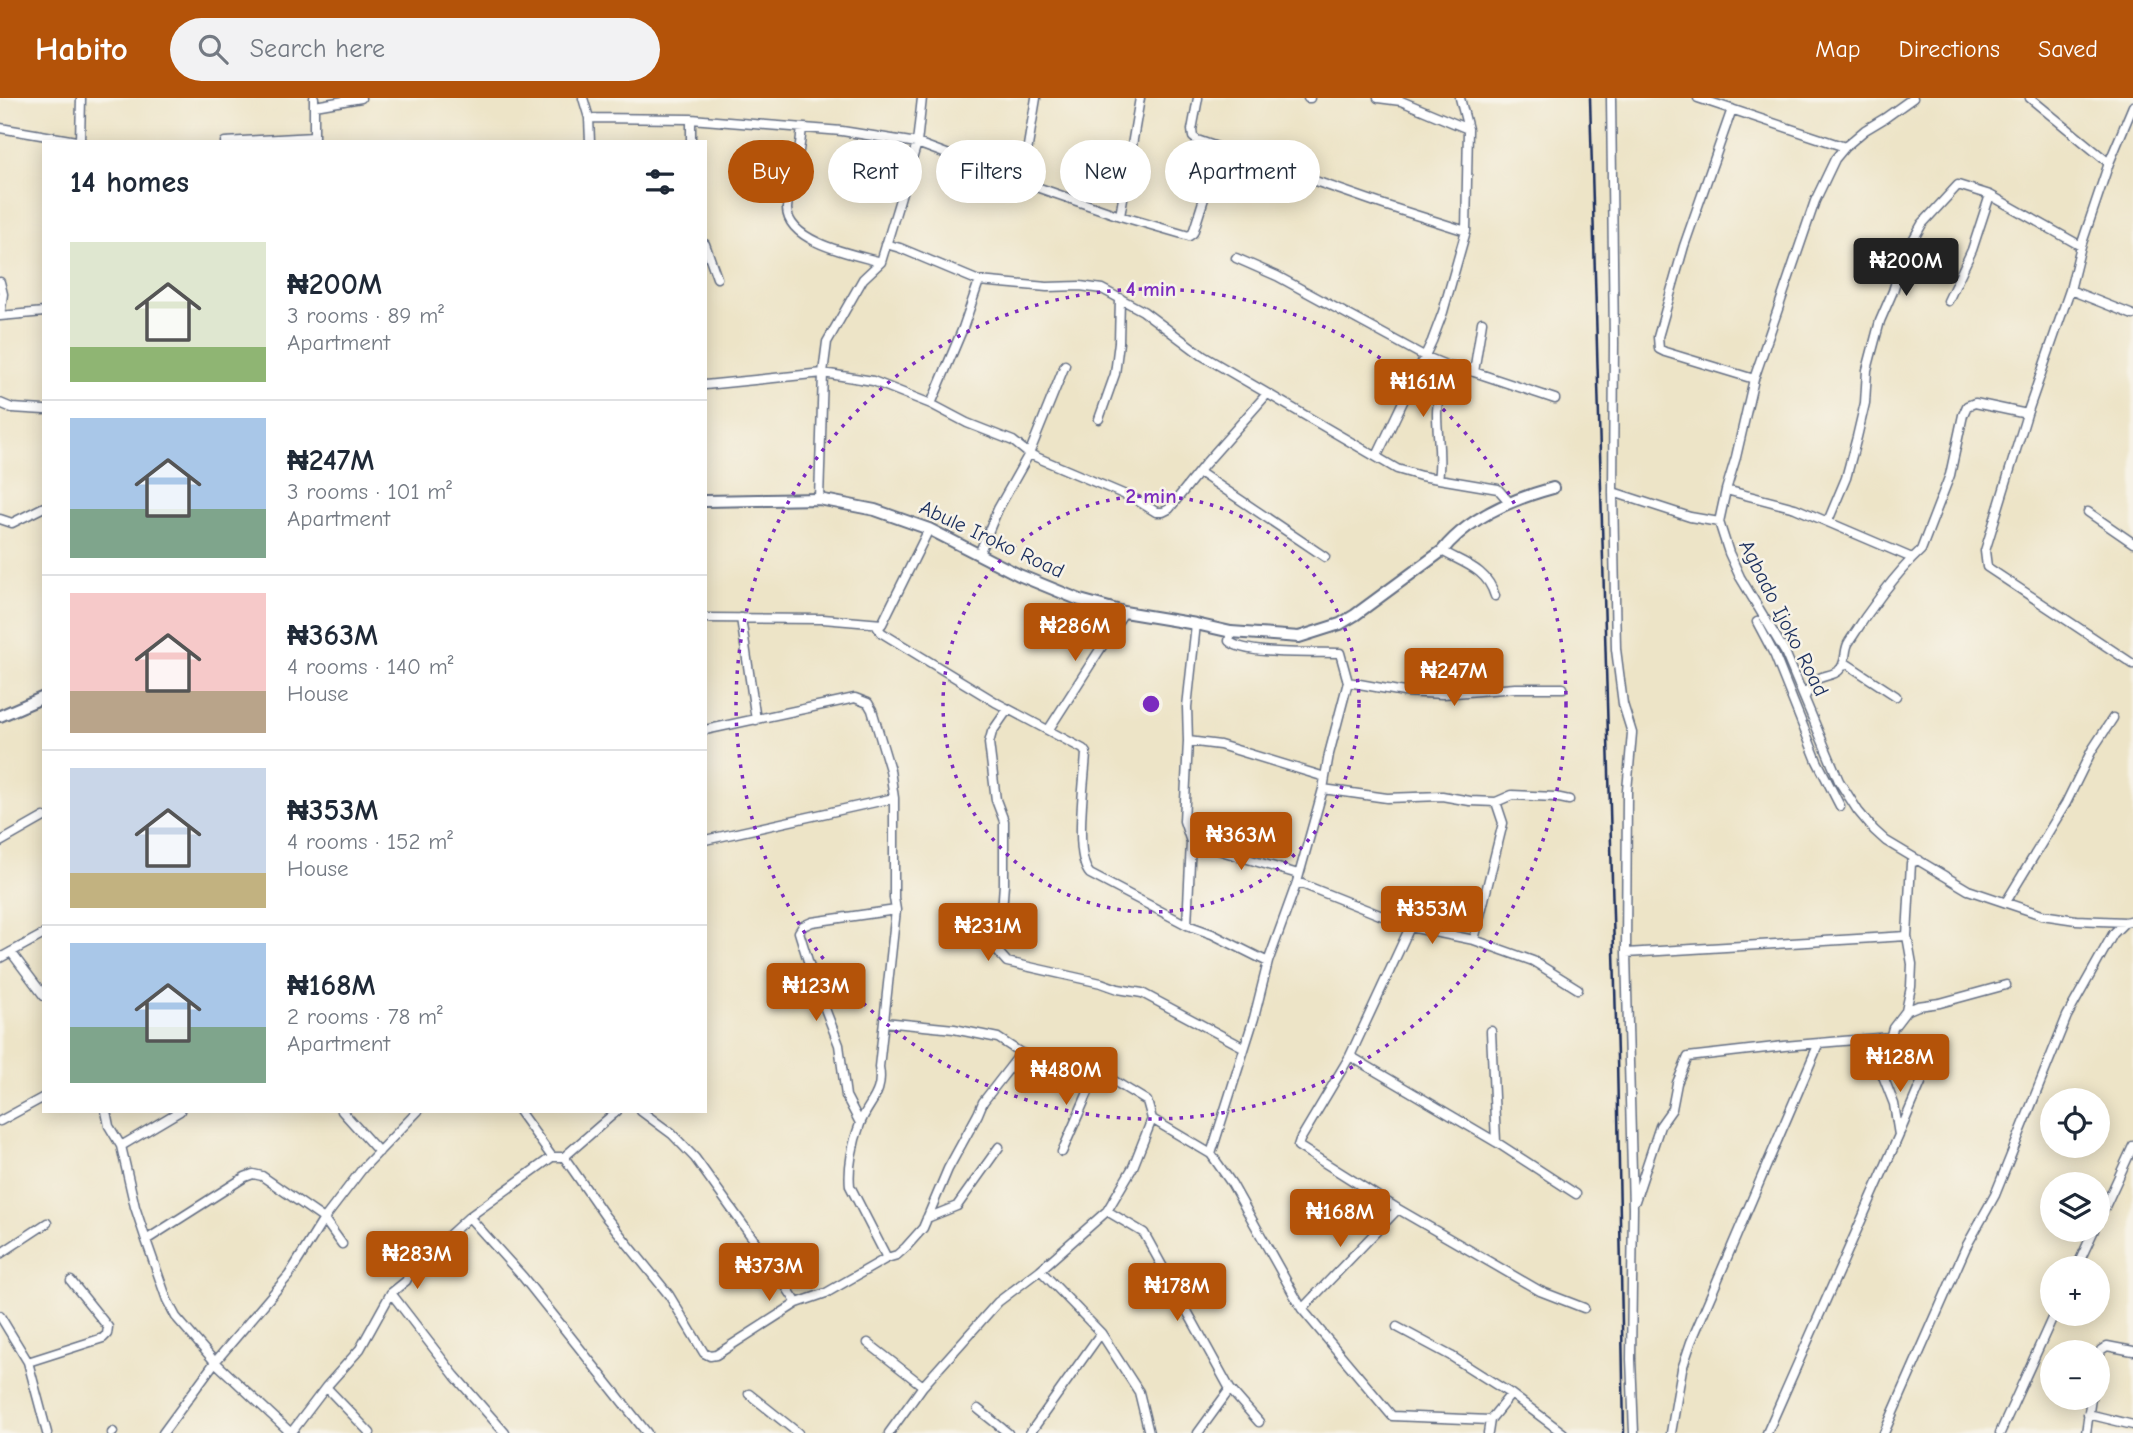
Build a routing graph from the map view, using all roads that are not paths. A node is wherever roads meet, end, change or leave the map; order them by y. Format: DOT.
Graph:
graph roads {
  1 [pos="81,98"];
  2 [pos="361,98"];
  3 [pos="583,98"];
  4 [pos="922,98"];
  5 [pos="1036,98"];
  6 [pos="1140,98"];
  7 [pos="1198,98"];
  8 [pos="1378,98"];
  9 [pos="1460,98"];
  10 [pos="1611,98"];
  11 [pos="1698,98"];
  12 [pos="1912,98"];
  13 [pos="2031,98"];
  14 [pos="314,102"];
  15 [pos="2133,106"];
  16 [pos="1732,109"];
  17 [pos="589,118"];
  18 [pos="691,119"];
  19 [pos="0,128"];
  20 [pos="802,128"];
  21 [pos="1468,129"];
  22 [pos="75,140"];
  23 [pos="81,140"];
  24 [pos="314,140"];
  25 [pos="590,140"];
  26 [pos="691,140"];
  27 [pos="898,140"];
  28 [pos="917,140"];
  29 [pos="1029,140"];
  30 [pos="1202,140"];
  31 [pos="1845,147"];
  32 [pos="2109,163"];
  33 [pos="1320,182"];
  34 [pos="1046,190"];
  35 [pos="1990,195"];
  36 [pos="899,203"];
  37 [pos="1203,203"];
  38 [pos="1120,216"];
  39 [pos="1466,231"];
  40 [pos="886,244"];
  41 [pos="2081,246"];
  42 [pos="707,250"];
  43 [pos="1236,258"];
  44 [pos="881,262"];
  45 [pos="717,278"];
  46 [pos="979,281"];
  47 [pos="0,282"];
  48 [pos="2070,290"];
  49 [pos="1120,298"];
  50 [pos="1948,301"];
  51 [pos="42,312"];
  52 [pos="2133,315"];
  53 [pos="0,316"];
  54 [pos="1482,322"];
  55 [pos="1424,356"];
  56 [pos="1065,365"];
  57 [pos="1446,365"];
  58 [pos="1474,372"];
  59 [pos="823,373"];
  60 [pos="1754,379"];
  61 [pos="707,385"];
  62 [pos="1266,394"];
  63 [pos="1555,399"];
  64 [pos="0,403"];
  65 [pos="930,404"];
  66 [pos="42,410"];
  67 [pos="2027,414"];
  68 [pos="1099,419"];
  69 [pos="1030,454"];
  70 [pos="1377,456"];
  71 [pos="1199,472"];
  72 [pos="1438,480"];
  73 [pos="1553,488"];
  74 [pos="1726,490"];
  75 [pos="1612,492"];
  76 [pos="818,499"];
  77 [pos="707,501"];
  78 [pos="1510,503"];
  79 [pos="42,508"];
  80 [pos="2088,512"];
  81 [pos="0,519"];
  82 [pos="1828,521"];
  83 [pos="1720,522"];
  84 [pos="929,529"];
  85 [pos="2133,543"];
  86 [pos="1442,551"];
  87 [pos="979,554"];
  88 [pos="1325,557"];
  89 [pos="1912,558"];
  90 [pos="1495,596"];
  91 [pos="1124,611"];
  92 [pos="707,618"];
  93 [pos="741,618"];
  94 [pos="1758,622"];
  95 [pos="882,624"];
  96 [pos="1196,624"];
  97 [pos="1231,632"];
  98 [pos="1844,662"];
  99 [pos="2133,664"];
  100 [pos="1348,682"];
  101 [pos="1563,688"];
  102 [pos="1896,696"];
  103 [pos="1805,697"];
  104 [pos="42,698"];
  105 [pos="1008,709"];
  106 [pos="0,716"];
  107 [pos="756,719"];
  108 [pos="2113,719"];
  109 [pos="1049,729"];
  110 [pos="707,730"];
  111 [pos="1188,741"];
  112 [pos="1325,777"];
  113 [pos="1323,789"];
  114 [pos="894,798"];
  115 [pos="1569,800"];
  116 [pos="1496,802"];
  117 [pos="1840,806"];
  118 [pos="42,818"];
  119 [pos="707,841"];
  120 [pos="0,842"];
  121 [pos="1191,842"];
  122 [pos="1920,860"];
  123 [pos="1298,878"];
  124 [pos="2006,902"];
  125 [pos="896,910"];
  126 [pos="2129,921"];
  127 [pos="1187,925"];
  128 [pos="1410,927"];
  129 [pos="42,935"];
  130 [pos="1907,936"];
  131 [pos="1474,940"];
  132 [pos="11,952"];
  133 [pos="1626,953"];
  134 [pos="0,958"];
  135 [pos="1268,962"];
  136 [pos="2006,985"];
  137 [pos="1577,989"];
  138 [pos="42,993"];
  139 [pos="1906,1011"];
  140 [pos="884,1022"];
  141 [pos="1492,1031"];
  142 [pos="1890,1037"];
  143 [pos="1819,1043"];
  144 [pos="1243,1047"];
  145 [pos="1021,1053"];
  146 [pos="1350,1056"];
  147 [pos="1930,1064"];
  148 [pos="1096,1074"];
  149 [pos="42,1098"];
  150 [pos="107,1113"];
  151 [pos="177,1113"];
  152 [pos="344,1113"];
  153 [pos="416,1113"];
  154 [pos="520,1113"];
  155 [pos="615,1113"];
  156 [pos="644,1113"];
  157 [pos="1152,1119"];
  158 [pos="0,1121"];
  159 [pos="860,1123"];
  160 [pos="1899,1135"];
  161 [pos="1496,1142"];
  162 [pos="121,1146"];
  163 [pos="2133,1146"];
  164 [pos="999,1147"];
  165 [pos="379,1152"];
  166 [pos="1062,1152"];
  167 [pos="1211,1154"];
  168 [pos="552,1157"];
  169 [pos="564,1157"];
  170 [pos="1576,1194"];
  171 [pos="2110,1196"];
  172 [pos="1633,1208"];
  173 [pos="1398,1209"];
  174 [pos="1107,1211"];
  175 [pos="469,1217"];
  176 [pos="927,1218"];
  177 [pos="324,1219"];
  178 [pos="47,1223"];
  179 [pos="146,1240"];
  180 [pos="342,1244"];
  181 [pos="0,1254"];
  182 [pos="887,1258"];
  183 [pos="1040,1270"];
  184 [pos="71,1280"];
  185 [pos="391,1293"];
  186 [pos="797,1303"];
  187 [pos="1584,1308"];
  188 [pos="1303,1309"];
  189 [pos="0,1316"];
  190 [pos="2049,1326"];
  191 [pos="1397,1327"];
  192 [pos="1101,1334"];
  193 [pos="868,1343"];
  194 [pos="2110,1347"];
  195 [pos="2133,1351"];
  196 [pos="28,1362"];
  197 [pos="215,1362"];
  198 [pos="923,1386"];
  199 [pos="326,1387"];
  200 [pos="1230,1389"];
  201 [pos="749,1394"];
  202 [pos="1511,1395"];
  203 [pos="978,1409"];
  204 [pos="2089,1410"];
  205 [pos="2088,1414"];
  206 [pos="1490,1420"];
  207 [pos="1259,1422"];
  208 [pos="2133,1425"];
  209 [pos="1557,1432"];
  210 [pos="47,1433"];
  211 [pos="163,1433"];
  212 [pos="291,1433"];
  213 [pos="370,1433"];
  214 [pos="505,1433"];
  215 [pos="647,1433"];
  216 [pos="798,1433"];
  217 [pos="889,1433"];
  218 [pos="1008,1433"];
  219 [pos="1030,1433"];
  220 [pos="1149,1433"];
  221 [pos="1198,1433"];
  222 [pos="1488,1433"];
  223 [pos="1634,1433"];
  224 [pos="1671,1433"];
  225 [pos="1767,1433"];
  226 [pos="1884,1433"];
  227 [pos="2000,1433"];
  228 [pos="2086,1433"];
  1 -- 23 [label="street"];
  2 -- 14 [label="street"];
  3 -- 17 [label="street"];
  4 -- 28 [label="street"];
  5 -- 29 [label="street"];
  6 -- 38 [label="street"];
  7 -- 30 [label="street"];
  8 -- 21 [label="street"];
  9 -- 21 [label="street"];
  10 -- 75 [label="street"];
  11 -- 16 [label="street"];
  12 -- 31 [label="street, Agbado Ijoko Road"];
  13 -- 32 [label="street"];
  14 -- 24 [label="street"];
  15 -- 32 [label="street"];
  16 -- 31 [label="street"];
  16 -- 60 [label="street"];
  17 -- 18 [label="street"];
  17 -- 25 [label="street"];
  18 -- 20 [label="street"];
  18 -- 26 [label="street"];
  19 -- 22 [label="street"];
  20 -- 27 [label="street"];
  20 -- 44 [label="street"];
  21 -- 39 [label="street"];
  31 -- 60 [label="street, Agbado Ijoko Road"];
  32 -- 41 [label="street"];
  33 -- 39 [label="street"];
  34 -- 38 [label="street"];
  35 -- 41 [label="street"];
  35 -- 50 [label="street"];
  35 -- 82 [label="street"];
  36 -- 40 [label="street"];
  37 -- 38 [label="street"];
  39 -- 55 [label="street"];
  40 -- 44 [label="street"];
  40 -- 46 [label="street"];
  41 -- 48 [label="street"];
  42 -- 45 [label="street"];
  43 -- 55 [label="street"];
  44 -- 59 [label="street"];
  46 -- 49 [label="street"];
  46 -- 65 [label="street"];
  47 -- 53 [label="street"];
  48 -- 52 [label="street"];
  48 -- 67 [label="street"];
  49 -- 62 [label="street"];
  49 -- 68 [label="street"];
  51 -- 53 [label="street"];
  54 -- 58 [label="street"];
  55 -- 57 [label="street"];
  55 -- 70 [label="street"];
  56 -- 69 [label="street"];
  57 -- 58 [label="street"];
  57 -- 72 [label="street"];
  58 -- 63 [label="street"];
  59 -- 61 [label="street"];
  59 -- 65 [label="street"];
  59 -- 76 [label="street"];
  60 -- 74 [label="street, Agbado Ijoko Road"];
  62 -- 70 [label="street"];
  62 -- 71 [label="street"];
  64 -- 66 [label="street"];
  65 -- 69 [label="street"];
  67 -- 89 [label="street"];
  67 -- 99 [label="street"];
  69 -- 71 [label="street"];
  69 -- 87 [label="street"];
  70 -- 72 [label="street"];
  71 -- 88 [label="street"];
  72 -- 78 [label="street"];
  73 -- 78 [label="street, Abule Iroko Road"];
  74 -- 82 [label="street"];
  74 -- 83 [label="street, Agbado Ijoko Road"];
  75 -- 83 [label="street"];
  75 -- 133 [label="street"];
  76 -- 77 [label="street, Abule Iroko Road"];
  76 -- 84 [label="street, Abule Iroko Road"];
  78 -- 86 [label="street, Abule Iroko Road"];
  79 -- 81 [label="street"];
  80 -- 85 [label="street"];
  82 -- 89 [label="street"];
  83 -- 103 [label="street, Agbado Ijoko Road"];
  84 -- 87 [label="street, Abule Iroko Road"];
  84 -- 95 [label="street"];
  86 -- 90 [label="street"];
  86 -- 97 [label="street, Abule Iroko Road"];
  87 -- 91 [label="street, Abule Iroko Road"];
  89 -- 98 [label="street"];
  91 -- 96 [label="street, Abule Iroko Road"];
  91 -- 109 [label="street"];
  92 -- 93 [label="street"];
  93 -- 95 [label="street"];
  93 -- 107 [label="street"];
  94 -- 117 [label="street"];
  95 -- 105 [label="street"];
  96 -- 97 [label="street, Abule Iroko Road"];
  96 -- 111 [label="street"];
  97 -- 100 [label="street"];
  98 -- 102 [label="street"];
  98 -- 103 [label="street"];
  100 -- 101 [label="street"];
  100 -- 112 [label="street"];
  103 -- 122 [label="street, Agbado Ijoko Road"];
  104 -- 106 [label="street"];
  105 -- 109 [label="street"];
  105 -- 144 [label="street"];
  107 -- 110 [label="street"];
  107 -- 114 [label="street"];
  108 -- 124 [label="street"];
  109 -- 127 [label="street"];
  111 -- 112 [label="street"];
  111 -- 121 [label="street"];
  112 -- 113 [label="street"];
  113 -- 116 [label="street"];
  113 -- 123 [label="street"];
  114 -- 119 [label="street"];
  114 -- 125 [label="street"];
  115 -- 116 [label="street"];
  116 -- 131 [label="street"];
  118 -- 120 [label="street"];
  121 -- 123 [label="street"];
  121 -- 127 [label="street"];
  122 -- 124 [label="street, Agbado Ijoko Road"];
  122 -- 130 [label="street"];
  123 -- 128 [label="street"];
  123 -- 135 [label="street"];
  124 -- 126 [label="street, Agbado Ijoko Road"];
  125 -- 140 [label="street"];
  125 -- 159 [label="street"];
  126 -- 226 [label="street"];
  127 -- 135 [label="street"];
  128 -- 131 [label="street"];
  128 -- 146 [label="street"];
  129 -- 132 [label="street"];
  130 -- 133 [label="street"];
  130 -- 139 [label="street"];
  131 -- 137 [label="street"];
  132 -- 134 [label="street"];
  132 -- 138 [label="street"];
  133 -- 172 [label="street"];
  135 -- 144 [label="street"];
  136 -- 139 [label="street"];
  139 -- 142 [label="street"];
  140 -- 145 [label="street"];
  140 -- 159 [label="street"];
  141 -- 161 [label="street"];
  142 -- 143 [label="street"];
  142 -- 160 [label="street"];
  143 -- 172 [label="street"];
  143 -- 224 [label="street"];
  144 -- 167 [label="street"];
  145 -- 148 [label="street"];
  145 -- 176 [label="street"];
  146 -- 161 [label="street"];
  146 -- 173 [label="street"];
  147 -- 160 [label="street"];
  148 -- 157 [label="street"];
  148 -- 166 [label="street"];
  149 -- 158 [label="street"];
  150 -- 162 [label="street"];
  151 -- 162 [label="street"];
  152 -- 165 [label="street"];
  153 -- 165 [label="street"];
  154 -- 168 [label="street"];
  155 -- 169 [label="street"];
  156 -- 186 [label="street"];
  157 -- 167 [label="street"];
  157 -- 174 [label="street"];
  159 -- 182 [label="street"];
  160 -- 225 [label="street"];
  161 -- 170 [label="street"];
  162 -- 179 [label="street"];
  163 -- 171 [label="street"];
  164 -- 176 [label="street"];
  165 -- 177 [label="street"];
  167 -- 188 [label="street"];
  168 -- 169 [label="street"];
  168 -- 175 [label="street"];
  169 -- 186 [label="street"];
  172 -- 223 [label="street"];
  173 -- 187 [label="street"];
  173 -- 188 [label="street"];
  174 -- 183 [label="street"];
  174 -- 200 [label="street"];
  175 -- 185 [label="street"];
  175 -- 215 [label="street"];
  176 -- 182 [label="street"];
  177 -- 179 [label="street"];
  177 -- 180 [label="street"];
  177 -- 197 [label="street"];
  178 -- 181 [label="street"];
  179 -- 197 [label="street"];
  182 -- 186 [label="street"];
  183 -- 192 [label="street"];
  183 -- 198 [label="street"];
  184 -- 196 [label="street"];
  185 -- 199 [label="street"];
  185 -- 214 [label="street"];
  188 -- 206 [label="street"];
  189 -- 196 [label="street"];
  190 -- 227 [label="street"];
  191 -- 202 [label="street"];
  192 -- 219 [label="street"];
  192 -- 220 [label="street"];
  193 -- 198 [label="street"];
  194 -- 195 [label="street"];
  196 -- 210 [label="street"];
  197 -- 211 [label="street"];
  197 -- 212 [label="street"];
  198 -- 217 [label="street"];
  199 -- 212 [label="street"];
  199 -- 213 [label="street"];
  200 -- 207 [label="street"];
  200 -- 221 [label="street"];
  201 -- 216 [label="street"];
  202 -- 206 [label="street"];
  202 -- 209 [label="street"];
  203 -- 218 [label="street"];
  204 -- 205 [label="street"];
  205 -- 208 [label="street"];
  205 -- 228 [label="street"];
  206 -- 222 [label="street"];
}
